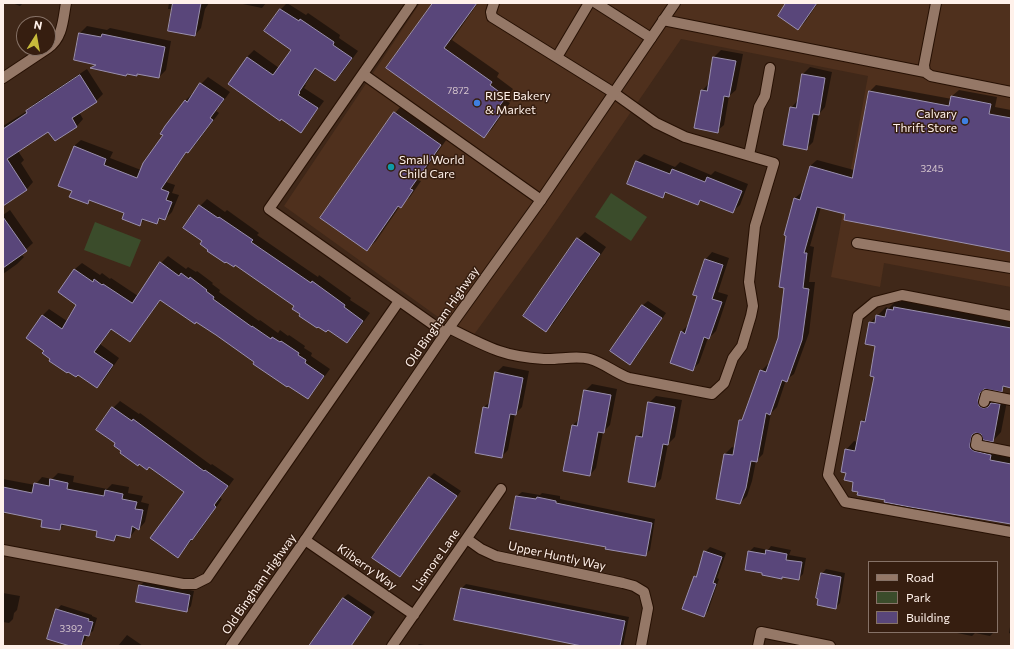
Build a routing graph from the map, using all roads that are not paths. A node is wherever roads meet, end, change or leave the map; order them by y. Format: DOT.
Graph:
graph roads {
  1 [pos="66,3"];
  2 [pos="412,3"];
  3 [pos="494,3"];
  4 [pos="589,3"];
  5 [pos="596,3"];
  6 [pos="675,3"];
  7 [pos="936,3"];
  8 [pos="664,20"];
  9 [pos="651,38"];
  10 [pos="56,39"];
  11 [pos="36,56"];
  12 [pos="556,57"];
  13 [pos="770,68"];
  14 [pos="925,72"];
  15 [pos="362,74"];
  16 [pos="3,78"];
  17 [pos="1011,92"];
  18 [pos="614,93"];
  19 [pos="749,155"];
  20 [pos="541,200"];
  21 [pos="857,243"];
  22 [pos="1011,268"];
  23 [pos="399,301"];
  24 [pos="1011,316"];
  25 [pos="447,330"];
  26 [pos="1011,400"];
  27 [pos="984,402"];
  28 [pos="977,439"];
  29 [pos="1011,452"];
  30 [pos="501,489"];
  31 [pos="1011,532"];
  32 [pos="467,539"];
  33 [pos="305,540"];
  34 [pos="3,550"];
  35 [pos="414,615"];
  36 [pos="231,646"];
  37 [pos="392,646"];
  38 [pos="641,646"];
  39 [pos="758,646"];
  40 [pos="830,646"];
  1 -- 10 [label="street"];
  2 -- 15 [label="street"];
  3 -- 12 [label="street"];
  4 -- 12 [label="street"];
  5 -- 9 [label="street"];
  6 -- 8 [label="street, Old Bingham Highway"];
  7 -- 14 [label="street"];
  8 -- 9 [label="street, Old Bingham Highway"];
  8 -- 14 [label="street"];
  9 -- 18 [label="street, Old Bingham Highway"];
  11 -- 16 [label="street"];
  12 -- 18 [label="street"];
  13 -- 19 [label="street"];
  14 -- 17 [label="street"];
  15 -- 20 [label="street"];
  15 -- 23 [label="street"];
  18 -- 19 [label="street"];
  18 -- 20 [label="street, Old Bingham Highway"];
  19 -- 25 [label="street"];
  20 -- 25 [label="street, Old Bingham Highway"];
  21 -- 22 [label="street"];
  23 -- 25 [label="street"];
  23 -- 34 [label="street"];
  24 -- 31 [label="street"];
  25 -- 33 [label="street, Old Bingham Highway"];
  26 -- 27 [label="street"];
  28 -- 29 [label="street"];
  30 -- 32 [label="street, Lismore Lane"];
  32 -- 35 [label="street, Lismore Lane"];
  32 -- 38 [label="street, Upper Huntly Way"];
  33 -- 35 [label="street, Kilberry Way"];
  33 -- 36 [label="street, Old Bingham Highway"];
  35 -- 37 [label="street, Lismore Lane"];
  39 -- 40 [label="street"];
}
